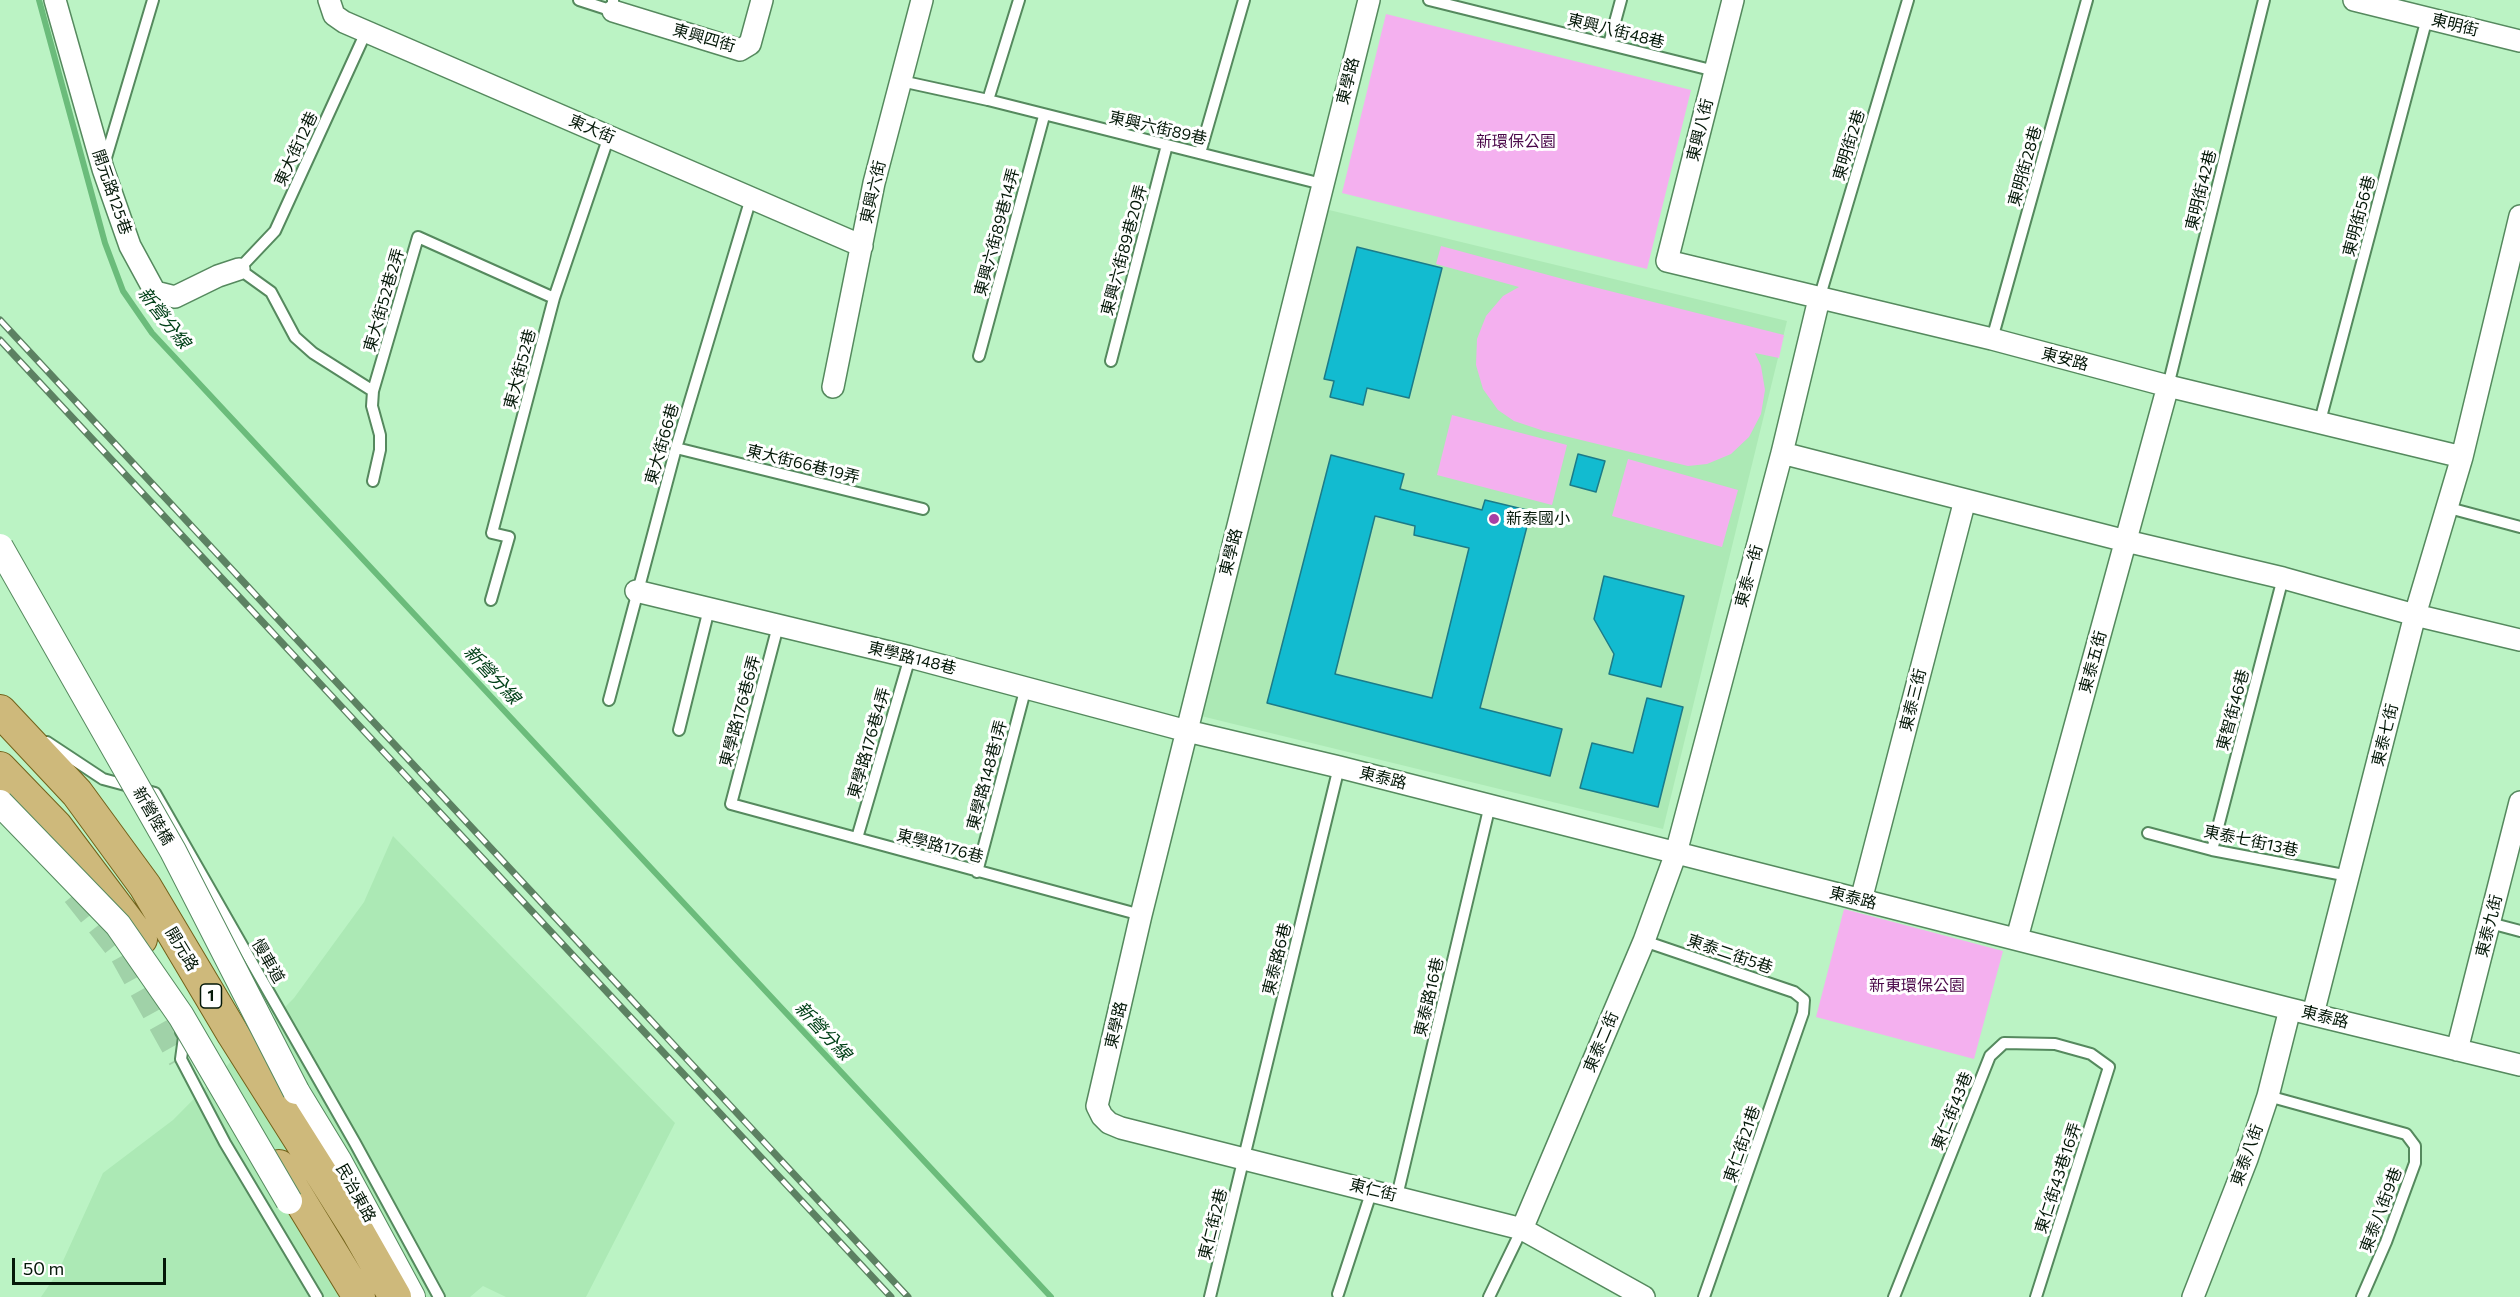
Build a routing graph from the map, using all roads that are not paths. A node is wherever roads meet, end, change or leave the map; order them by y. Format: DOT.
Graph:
graph roads {
  1 [pos="55,0"];
  2 [pos="153,0"];
  3 [pos="579,0"];
  4 [pos="762,0"];
  5 [pos="922,0"];
  6 [pos="1019,0"];
  7 [pos="1244,0"];
  8 [pos="1369,0"];
  9 [pos="1429,0"];
  10 [pos="1621,0"];
  11 [pos="1732,0"];
  12 [pos="1908,0"];
  13 [pos="2087,0"];
  14 [pos="2264,0"];
  15 [pos="2354,0"];
  16 [pos="329,2"];
  17 [pos="613,6"];
  18 [pos="1477,6"];
  19 [pos="2427,18"];
  20 [pos="366,32"];
  21 [pos="2520,41"];
  22 [pos="1609,44"];
  23 [pos="1715,71"];
  24 [pos="901,81"];
  25 [pos="988,100"];
  26 [pos="1044,116"];
  27 [pos="609,136"];
  28 [pos="1167,145"];
  29 [pos="1200,153"];
  30 [pos="102,169"];
  31 [pos="1322,184"];
  32 [pos="751,198"];
  33 [pos="2520,216"];
  34 [pos="862,246"];
  35 [pos="1667,261"];
  36 [pos="239,269"];
  37 [pos="554,298"];
  38 [pos="1819,299"];
  39 [pos="1992,339"];
  40 [pos="979,356"];
  41 [pos="1111,362"];
  42 [pos="832,387"];
  43 [pos="2168,387"];
  44 [pos="373,391"];
  45 [pos="2320,421"];
  46 [pos="676,448"];
  47 [pos="1782,453"];
  48 [pos="2463,457"];
  49 [pos="373,481"];
  50 [pos="1965,500"];
  51 [pos="2449,508"];
  52 [pos="923,509"];
  53 [pos="2520,527"];
  54 [pos="2126,541"];
  55 [pos="0,547"];
  56 [pos="2283,578"];
  57 [pos="636,591"];
  58 [pos="491,600"];
  59 [pos="709,609"];
  60 [pos="2415,615"];
  61 [pos="778,626"];
  62 [pos="2520,640"];
  63 [pos="910,657"];
  64 [pos="1026,686"];
  65 [pos="609,700"];
  66 [pos="1,712"];
  67 [pos="678,730"];
  68 [pos="1187,731"];
  69 [pos="117,762"];
  70 [pos="1339,767"];
  71 [pos="0,768"];
  72 [pos="155,794"];
  73 [pos="2520,802"];
  74 [pos="0,803"];
  75 [pos="731,804"];
  76 [pos="1490,805"];
  77 [pos="2148,832"];
  78 [pos="857,838"];
  79 [pos="2212,850"];
  80 [pos="1676,853"];
  81 [pos="977,872"];
  82 [pos="2349,876"];
  83 [pos="1862,900"];
  84 [pos="1141,915"];
  85 [pos="2490,923"];
  86 [pos="135,930"];
  87 [pos="2520,931"];
  88 [pos="2017,938"];
  89 [pos="1644,941"];
  90 [pos="1804,1000"];
  91 [pos="2290,1009"];
  92 [pos="2313,1014"];
  93 [pos="2457,1050"];
  94 [pos="2520,1065"];
  95 [pos="2109,1067"];
  96 [pos="296,1091"];
  97 [pos="2268,1096"];
  98 [pos="1097,1106"];
  99 [pos="1244,1158"];
  100 [pos="1372,1190"];
  101 [pos="1397,1196"];
  102 [pos="1522,1229"];
  103 [pos="1338,1294"];
  104 [pos="1898,1296"];
  105 [pos="317,1297"];
  106 [pos="345,1297"];
  107 [pos="359,1297"];
  108 [pos="396,1297"];
  109 [pos="412,1297"];
  110 [pos="439,1297"];
  111 [pos="1210,1297"];
  112 [pos="1490,1297"];
  113 [pos="1644,1297"];
  114 [pos="1704,1297"];
  115 [pos="2036,1297"];
  116 [pos="2193,1297"];
  117 [pos="2362,1297"];
  1 -- 30 [label="street, 開元路125巷"];
  2 -- 30 [label="lane"];
  3 -- 17 [label="lane"];
  4 -- 17 [label="street, 東興四街"];
  5 -- 24 [label="street, 東興六街"];
  6 -- 25 [label="lane"];
  7 -- 29 [label="lane"];
  8 -- 31 [label="street, 東學路"];
  9 -- 18 [label="lane, 東興八街48巷"];
  10 -- 22 [label="lane"];
  11 -- 23 [label="street, 東興八街"];
  12 -- 38 [label="lane, 東明街2巷"];
  13 -- 39 [label="lane, 東明街28巷"];
  14 -- 43 [label="lane, 東明街42巷"];
  15 -- 19 [label="street, 東明街"];
  16 -- 20 [label="street, 東大街"];
  18 -- 22 [label="lane, 東興八街48巷"];
  19 -- 21 [label="street, 東明街"];
  19 -- 45 [label="lane, 東明街56巷"];
  20 -- 27 [label="street, 東大街"];
  20 -- 36 [label="lane, 東大街12巷"];
  22 -- 23 [label="lane, 東興八街48巷"];
  23 -- 35 [label="street, 東興八街"];
  24 -- 25 [label="lane, 東興六街89巷"];
  24 -- 34 [label="street, 東興六街"];
  25 -- 26 [label="lane, 東興六街89巷"];
  26 -- 28 [label="lane, 東興六街89巷"];
  26 -- 40 [label="lane, 東興六街89巷14弄"];
  27 -- 32 [label="street, 東大街"];
  27 -- 37 [label="lane, 東大街52巷"];
  28 -- 29 [label="lane, 東興六街89巷"];
  28 -- 41 [label="lane, 東興六街89巷20弄"];
  29 -- 31 [label="lane, 東興六街89巷"];
  30 -- 36 [label="street, 開元路125巷"];
  31 -- 68 [label="street, 東學路"];
  32 -- 34 [label="street, 東大街"];
  32 -- 46 [label="lane, 東大街66巷"];
  33 -- 48 [label="street, 東泰七街"];
  34 -- 42 [label="street, 東興六街"];
  35 -- 38 [label="street, 東安路"];
  36 -- 44 [label="lane"];
  37 -- 44 [label="lane, 東大街52巷2弄"];
  37 -- 58 [label="lane, 東大街52巷"];
  38 -- 39 [label="street, 東安路"];
  38 -- 47 [label="street, 東泰一街"];
  39 -- 43 [label="street, 東安路"];
  43 -- 45 [label="street, 東安路"];
  43 -- 54 [label="street, 東泰五街"];
  44 -- 49 [label="lane, 東大街52巷2弄"];
  45 -- 48 [label="street, 東安路"];
  46 -- 52 [label="lane, 東大街66巷19弄"];
  46 -- 57 [label="lane, 東大街66巷"];
  47 -- 50 [label="street"];
  47 -- 80 [label="street, 東泰一街"];
  48 -- 51 [label="street, 東泰七街"];
  50 -- 54 [label="street"];
  50 -- 83 [label="street, 東泰三街"];
  51 -- 53 [label="lane"];
  51 -- 60 [label="street, 東泰七街"];
  54 -- 56 [label="street"];
  54 -- 88 [label="street, 東泰五街"];
  55 -- 96 [label="street, 新營陸橋, bridge"];
  56 -- 60 [label="street"];
  56 -- 79 [label="lane, 東智街46巷"];
  57 -- 59 [label="street, 東學路148巷"];
  57 -- 65 [label="lane, 東大街66巷"];
  59 -- 61 [label="street, 東學路148巷"];
  59 -- 67 [label="lane"];
  60 -- 62 [label="street"];
  60 -- 82 [label="street, 東泰七街"];
  61 -- 63 [label="street, 東學路148巷"];
  61 -- 75 [label="lane, 東學路176巷6弄"];
  63 -- 64 [label="street, 東學路148巷"];
  63 -- 78 [label="lane, 東學路176巷4弄"];
  64 -- 68 [label="street, 東學路148巷"];
  64 -- 81 [label="lane, 東學路148巷1弄"];
  66 -- 72 [label="lane"];
  66 -- 108 [label="main road, 開元路 / 1"];
  68 -- 70 [label="street, 東泰路"];
  68 -- 84 [label="street, 東學路"];
  69 -- 72 [label="street"];
  70 -- 76 [label="street, 東泰路"];
  70 -- 99 [label="lane, 東泰路6巷"];
  71 -- 86 [label="main road, 開元路 / 1"];
  72 -- 110 [label="lane, 慢車道"];
  73 -- 85 [label="street, 東泰九街"];
  74 -- 106 [label="street, bridge"];
  75 -- 78 [label="lane, 東學路176巷"];
  76 -- 80 [label="street, 東泰路"];
  76 -- 101 [label="lane, 東泰路16巷"];
  77 -- 79 [label="lane, 東泰七街13巷"];
  78 -- 81 [label="lane, 東學路176巷"];
  79 -- 82 [label="lane, 東泰七街13巷"];
  80 -- 83 [label="street, 東泰路"];
  80 -- 89 [label="street, 東泰二街"];
  81 -- 84 [label="lane, 東學路176巷"];
  82 -- 92 [label="street, 東泰七街"];
  83 -- 88 [label="street, 東泰路"];
  84 -- 98 [label="street, 東學路"];
  85 -- 87 [label="lane"];
  85 -- 93 [label="street, 東泰九街"];
  86 -- 105 [label="lane"];
  86 -- 107 [label="main road, 開元路 / 1"];
  88 -- 91 [label="street, 東泰路"];
  89 -- 90 [label="lane, 東泰二街5巷"];
  89 -- 102 [label="street, 東泰二街"];
  90 -- 114 [label="lane, 東仁街21巷"];
  91 -- 92 [label="street, 東泰路"];
  91 -- 97 [label="street, 東泰八街"];
  92 -- 93 [label="street, 東泰路"];
  93 -- 94 [label="street, 東泰路"];
  95 -- 104 [label="lane, 東仁街43巷"];
  95 -- 115 [label="lane, 東仁街43巷16弄"];
  96 -- 109 [label="street, 民治東路"];
  97 -- 116 [label="street, 東泰八街"];
  97 -- 117 [label="lane, 東泰八街9巷"];
  98 -- 99 [label="street, 東仁街"];
  99 -- 100 [label="street, 東仁街"];
  99 -- 111 [label="lane, 東仁街2巷"];
  100 -- 101 [label="street, 東仁街"];
  100 -- 103 [label="lane"];
  101 -- 102 [label="street, 東仁街"];
  102 -- 112 [label="lane"];
  102 -- 113 [label="street, 東仁街"];
}
